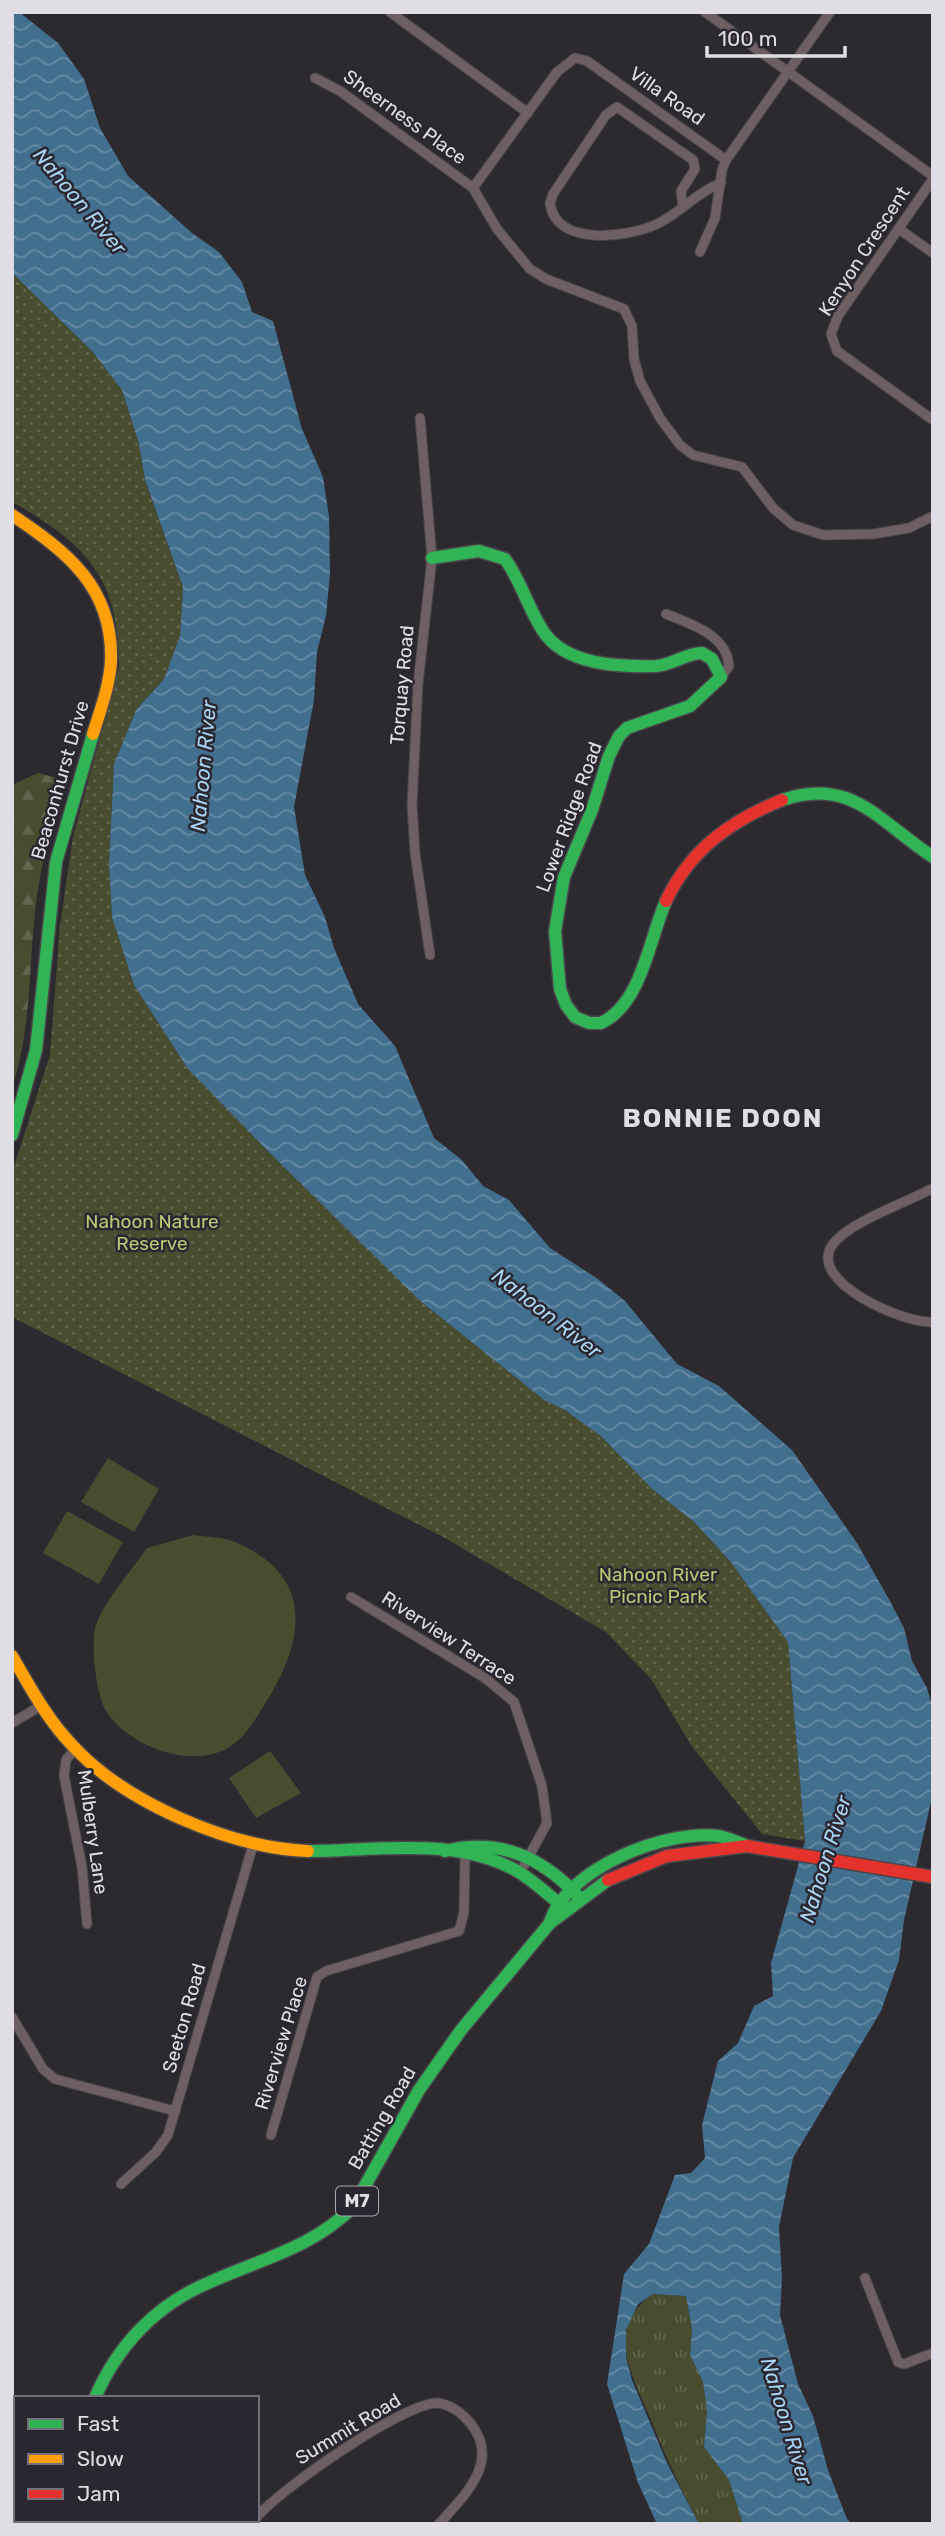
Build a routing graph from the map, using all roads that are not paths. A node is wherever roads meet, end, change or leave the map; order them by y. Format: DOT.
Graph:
graph roads {
  1 [pos="390,12"];
  2 [pos="705,12"];
  3 [pos="830,12"];
  4 [pos="787,71"];
  5 [pos="315,78"];
  6 [pos="528,113"];
  7 [pos="726,160"];
  8 [pos="933,178"];
  9 [pos="721,183"];
  10 [pos="473,188"];
  11 [pos="683,207"];
  12 [pos="899,229"];
  13 [pos="700,252"];
  14 [pos="933,253"];
  15 [pos="420,418"];
  16 [pos="933,420"];
  17 [pos="12,515"];
  18 [pos="933,516"];
  19 [pos="432,558"];
  20 [pos="666,614"];
  21 [pos="721,677"];
  22 [pos="933,857"];
  23 [pos="430,955"];
  24 [pos="12,1135"];
  25 [pos="933,1188"];
  26 [pos="933,1322"];
  27 [pos="351,1597"];
  28 [pos="12,1656"];
  29 [pos="42,1705"];
  30 [pos="12,1723"];
  31 [pos="75,1749"];
  32 [pos="253,1845"];
  33 [pos="444,1851"];
  34 [pos="529,1855"];
  35 [pos="465,1856"];
  36 [pos="520,1873"];
  37 [pos="933,1877"];
  38 [pos="576,1894"];
  39 [pos="563,1906"];
  40 [pos="87,1924"];
  41 [pos="12,2017"];
  42 [pos="175,2111"];
  43 [pos="271,2135"];
  44 [pos="121,2184"];
  45 [pos="865,2278"];
  46 [pos="933,2354"];
  47 [pos="96,2396"];
  48 [pos="259,2515"];
  49 [pos="439,2524"];
  1 -- 6 [label="street"];
  2 -- 4 [label="street"];
  3 -- 4 [label="street"];
  4 -- 7 [label="street"];
  4 -- 8 [label="street"];
  5 -- 10 [label="street, Sheerness Place"];
  6 -- 7 [label="street, Villa Road"];
  6 -- 10 [label="street"];
  7 -- 9 [label="street"];
  8 -- 12 [label="street, Kenyon Crescent"];
  9 -- 11 [label="street"];
  9 -- 13 [label="street"];
  10 -- 18 [label="street"];
  11 -- 11 [label="street"];
  12 -- 14 [label="street"];
  12 -- 16 [label="street, Kenyon Crescent"];
  15 -- 19 [label="street, Torquay Road"];
  17 -- 24 [label="street, Beaconhurst Drive"];
  19 -- 21 [label="street"];
  19 -- 23 [label="street, Torquay Road"];
  20 -- 21 [label="street"];
  21 -- 22 [label="street, Lower Ridge Road"];
  25 -- 26 [label="street"];
  27 -- 34 [label="street, Riverview Terrace"];
  28 -- 29 [label="street"];
  29 -- 30 [label="street"];
  29 -- 31 [label="street"];
  31 -- 32 [label="street"];
  31 -- 40 [label="street, Mulberry Lane"];
  32 -- 33 [label="street"];
  32 -- 42 [label="street, Seeton Road"];
  33 -- 34 [label="street"];
  33 -- 35 [label="street"];
  34 -- 36 [label="street, Riverview Terrace"];
  34 -- 38 [label="street"];
  35 -- 36 [label="street"];
  35 -- 43 [label="street, Riverview Place"];
  36 -- 39 [label="street"];
  37 -- 38 [label="street, Batting Road / M7"];
  38 -- 39 [label="street, Batting Road / M7"];
  39 -- 47 [label="street, Batting Road / M7"];
  41 -- 42 [label="street"];
  42 -- 44 [label="street, Seeton Road"];
  45 -- 46 [label="street"];
  48 -- 49 [label="street, Summit Road"];
}
